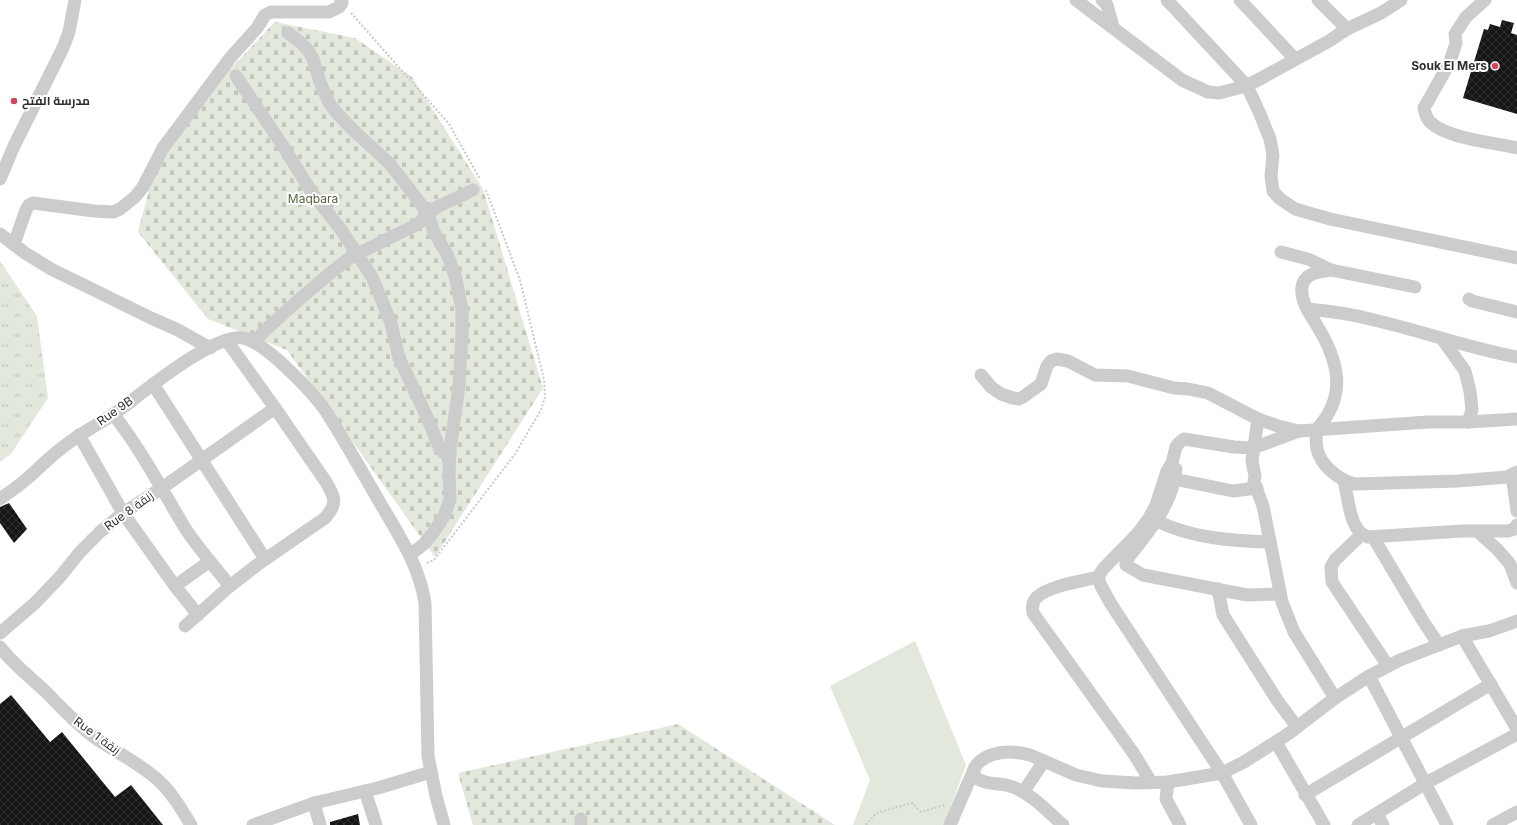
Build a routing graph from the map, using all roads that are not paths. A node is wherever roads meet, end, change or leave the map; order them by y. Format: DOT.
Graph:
graph roads {
  1 [pos="74,0"];
  2 [pos="1076,0"];
  3 [pos="1167,0"];
  4 [pos="1240,0"];
  5 [pos="1318,0"];
  6 [pos="1401,0"];
  7 [pos="1485,0"];
  8 [pos="342,2"];
  9 [pos="1107,2"];
  10 [pos="1113,27"];
  11 [pos="1347,30"];
  12 [pos="288,33"];
  13 [pos="1295,59"];
  14 [pos="236,76"];
  15 [pos="1247,86"];
  16 [pos="1517,148"];
  17 [pos="0,179"];
  18 [pos="480,186"];
  19 [pos="428,214"];
  20 [pos="0,234"];
  21 [pos="14,244"];
  22 [pos="1281,252"];
  23 [pos="357,253"];
  24 [pos="1517,258"];
  25 [pos="1330,270"];
  26 [pos="1415,287"];
  27 [pos="1469,299"];
  28 [pos="1307,309"];
  29 [pos="1517,312"];
  30 [pos="233,339"];
  31 [pos="1443,340"];
  32 [pos="255,342"];
  33 [pos="210,348"];
  34 [pos="1517,357"];
  35 [pos="981,375"];
  36 [pos="153,384"];
  37 [pos="276,408"];
  38 [pos="113,414"];
  39 [pos="1258,419"];
  40 [pos="1517,419"];
  41 [pos="1468,422"];
  42 [pos="1316,430"];
  43 [pos="1299,431"];
  44 [pos="79,435"];
  45 [pos="1253,448"];
  46 [pos="450,453"];
  47 [pos="201,460"];
  48 [pos="1172,463"];
  49 [pos="1515,474"];
  50 [pos="1174,480"];
  51 [pos="1344,482"];
  52 [pos="162,488"];
  53 [pos="1257,488"];
  54 [pos="0,499"];
  55 [pos="1517,511"];
  56 [pos="123,513"];
  57 [pos="1156,521"];
  58 [pos="1517,525"];
  59 [pos="1477,531"];
  60 [pos="1368,536"];
  61 [pos="1270,542"];
  62 [pos="410,555"];
  63 [pos="265,559"];
  64 [pos="210,561"];
  65 [pos="1098,577"];
  66 [pos="1517,583"];
  67 [pos="175,586"];
  68 [pos="230,586"];
  69 [pos="1218,590"];
  70 [pos="1280,594"];
  71 [pos="198,615"];
  72 [pos="1517,621"];
  73 [pos="186,626"];
  74 [pos="0,634"];
  75 [pos="1462,636"];
  76 [pos="1439,645"];
  77 [pos="0,647"];
  78 [pos="1388,666"];
  79 [pos="1369,676"];
  80 [pos="1491,684"];
  81 [pos="1335,698"];
  82 [pos="1297,727"];
  83 [pos="1517,729"];
  84 [pos="1517,734"];
  85 [pos="1402,736"];
  86 [pos="1276,742"];
  87 [pos="1044,761"];
  88 [pos="974,770"];
  89 [pos="431,772"];
  90 [pos="1222,773"];
  91 [pos="1151,782"];
  92 [pos="1168,782"];
  93 [pos="1426,784"];
  94 [pos="365,791"];
  95 [pos="1024,791"];
  96 [pos="1305,795"];
  97 [pos="314,804"];
  98 [pos="1517,812"];
  99 [pos="1377,814"];
  100 [pos="257,824"];
  101 [pos="191,825"];
  102 [pos="320,825"];
  103 [pos="376,825"];
  104 [pos="444,825"];
  105 [pos="950,825"];
  106 [pos="1063,825"];
  107 [pos="1180,825"];
  108 [pos="1251,825"];
  109 [pos="1324,825"];
  110 [pos="1358,825"];
  111 [pos="1383,825"];
  112 [pos="1447,825"];
  113 [pos="1492,825"];
  1 -- 17 [label="street"];
  2 -- 10 [label="street"];
  3 -- 15 [label="street"];
  4 -- 13 [label="street"];
  5 -- 11 [label="street"];
  6 -- 11 [label="street"];
  7 -- 16 [label="street"];
  8 -- 21 [label="street"];
  9 -- 10 [label="street"];
  10 -- 15 [label="street"];
  11 -- 13 [label="street"];
  12 -- 19 [label="street"];
  13 -- 15 [label="street"];
  14 -- 23 [label="street"];
  15 -- 24 [label="street"];
  18 -- 19 [label="street"];
  19 -- 23 [label="street"];
  19 -- 46 [label="street"];
  20 -- 21 [label="street"];
  21 -- 33 [label="street"];
  22 -- 25 [label="street"];
  23 -- 32 [label="street"];
  23 -- 46 [label="street"];
  25 -- 26 [label="street"];
  25 -- 28 [label="street"];
  27 -- 29 [label="street"];
  28 -- 31 [label="street"];
  28 -- 42 [label="street"];
  30 -- 32 [label="street"];
  30 -- 33 [label="street, Rue 9B"];
  30 -- 37 [label="street"];
  31 -- 34 [label="street"];
  31 -- 41 [label="street"];
  32 -- 62 [label="street"];
  33 -- 36 [label="street, Rue 9B"];
  35 -- 39 [label="street"];
  36 -- 38 [label="street, Rue 9B"];
  36 -- 47 [label="street"];
  37 -- 47 [label="street, Rue 8 زنقة"];
  37 -- 63 [label="street"];
  38 -- 44 [label="street, Rue 9B"];
  38 -- 52 [label="street"];
  39 -- 43 [label="street"];
  39 -- 45 [label="street"];
  40 -- 41 [label="street"];
  41 -- 42 [label="street"];
  42 -- 43 [label="street"];
  42 -- 51 [label="street"];
  43 -- 45 [label="street"];
  44 -- 54 [label="street, Rue 9B"];
  44 -- 56 [label="street"];
  45 -- 48 [label="street"];
  45 -- 53 [label="street"];
  46 -- 62 [label="street"];
  47 -- 52 [label="street, Rue 8 زنقة"];
  47 -- 63 [label="street"];
  48 -- 50 [label="street"];
  48 -- 65 [label="street"];
  49 -- 51 [label="street"];
  49 -- 55 [label="street"];
  50 -- 53 [label="street"];
  50 -- 57 [label="street"];
  51 -- 60 [label="street"];
  52 -- 56 [label="street, Rue 8 زنقة"];
  52 -- 64 [label="street"];
  53 -- 61 [label="street"];
  56 -- 67 [label="street"];
  56 -- 74 [label="street, Rue 8 زنقة"];
  57 -- 61 [label="street"];
  57 -- 69 [label="street"];
  58 -- 59 [label="street"];
  59 -- 60 [label="street"];
  59 -- 66 [label="street"];
  60 -- 76 [label="street"];
  60 -- 78 [label="street"];
  61 -- 70 [label="street"];
  62 -- 89 [label="street"];
  63 -- 68 [label="street"];
  64 -- 67 [label="street"];
  64 -- 68 [label="street"];
  65 -- 90 [label="street"];
  65 -- 91 [label="street"];
  67 -- 71 [label="street"];
  68 -- 71 [label="street"];
  69 -- 70 [label="street"];
  69 -- 82 [label="street"];
  70 -- 81 [label="street"];
  71 -- 73 [label="street"];
  72 -- 75 [label="street"];
  75 -- 76 [label="street"];
  75 -- 80 [label="street"];
  76 -- 78 [label="street"];
  77 -- 101 [label="street, Rue 1 زنقة"];
  78 -- 79 [label="street"];
  79 -- 81 [label="street"];
  79 -- 85 [label="street"];
  80 -- 83 [label="street"];
  80 -- 85 [label="street"];
  81 -- 82 [label="street"];
  82 -- 86 [label="street"];
  84 -- 93 [label="street"];
  85 -- 93 [label="street"];
  85 -- 96 [label="street"];
  86 -- 90 [label="street"];
  86 -- 96 [label="street"];
  87 -- 88 [label="street"];
  87 -- 91 [label="street"];
  87 -- 95 [label="street"];
  88 -- 95 [label="street"];
  88 -- 105 [label="street"];
  89 -- 94 [label="street"];
  89 -- 104 [label="street"];
  90 -- 92 [label="street"];
  90 -- 108 [label="street"];
  91 -- 92 [label="street"];
  92 -- 107 [label="street"];
  93 -- 99 [label="street"];
  93 -- 112 [label="street"];
  94 -- 97 [label="street"];
  94 -- 103 [label="street"];
  95 -- 106 [label="street"];
  96 -- 109 [label="street"];
  97 -- 100 [label="street"];
  97 -- 102 [label="street"];
  98 -- 113 [label="street"];
  99 -- 110 [label="street"];
  99 -- 111 [label="street"];
}
